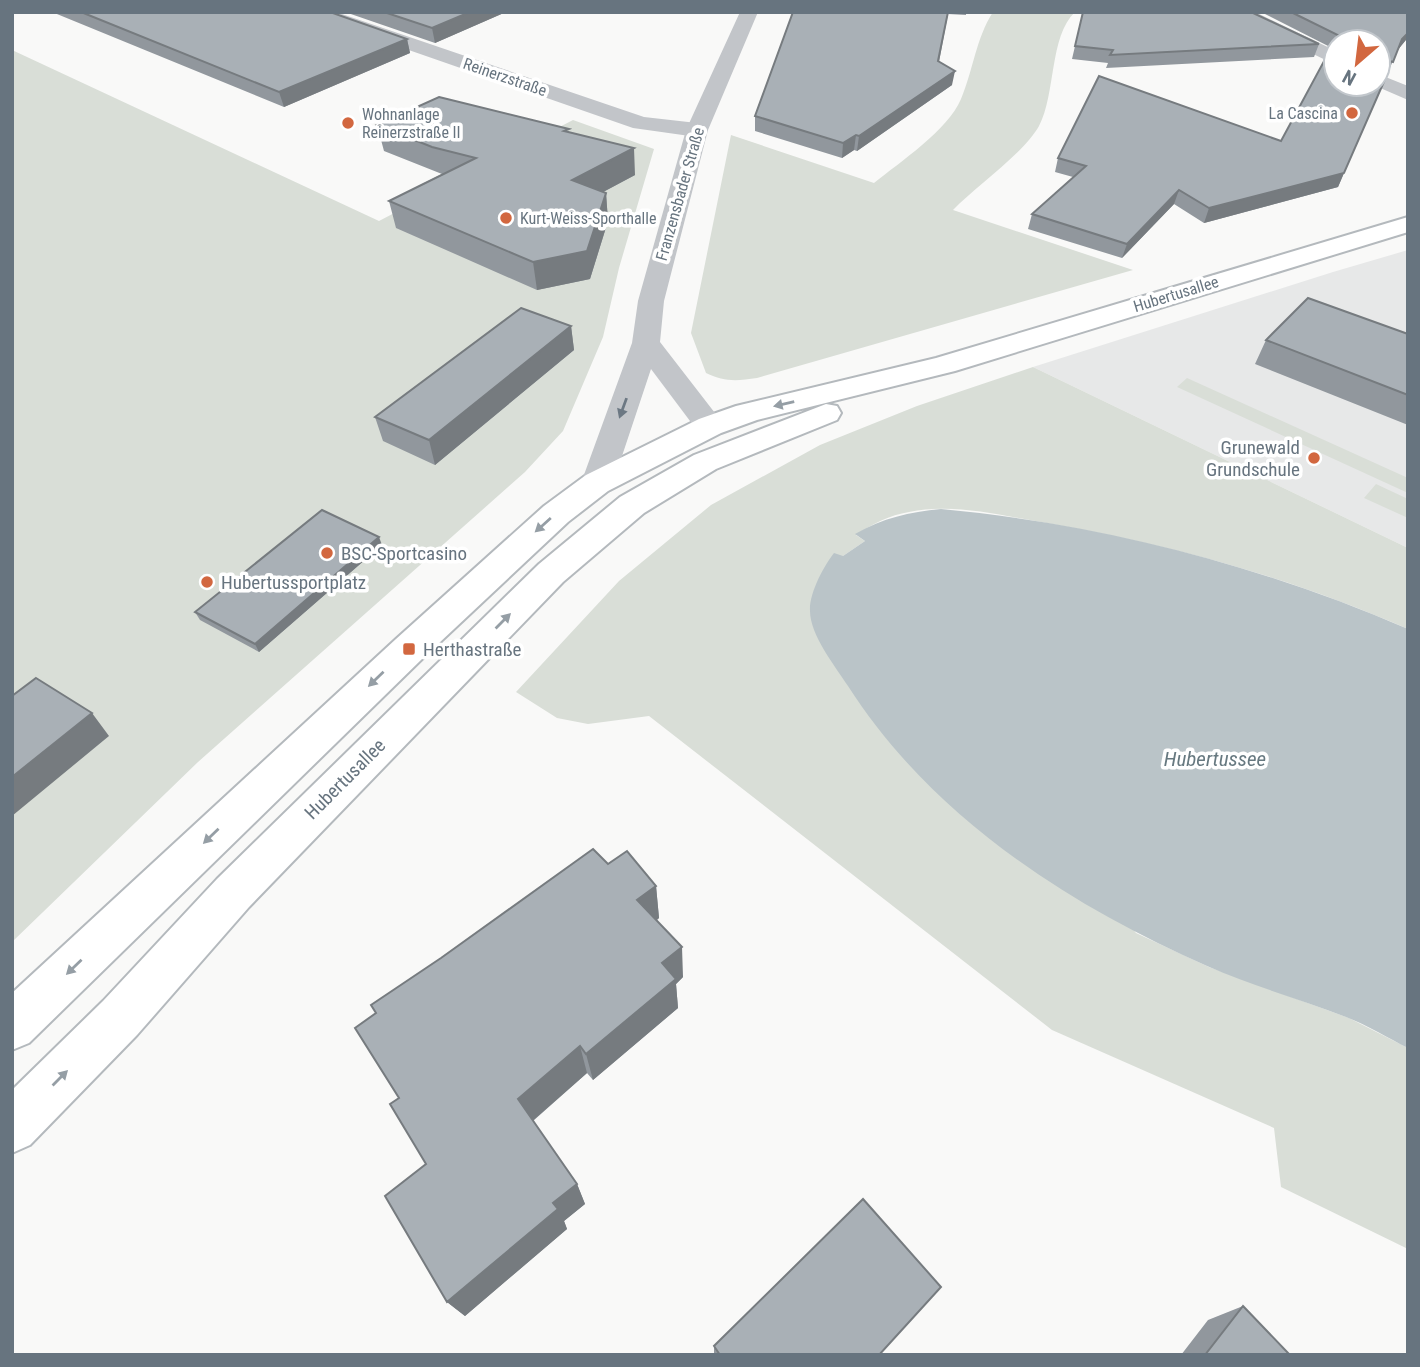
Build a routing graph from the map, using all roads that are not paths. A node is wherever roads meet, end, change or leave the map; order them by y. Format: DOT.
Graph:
graph roads {
  1 [pos="317,12"];
  2 [pos="749,12"];
  3 [pos="1240,12"];
  4 [pos="1322,52"];
  5 [pos="1392,86"];
  6 [pos="1408,94"];
  7 [pos="697,130"];
  8 [pos="1408,224"];
  9 [pos="646,344"];
  10 [pos="945,365"];
  11 [pos="710,426"];
  12 [pos="705,462"];
  13 [pos="597,483"];
  14 [pos="12,1026"];
  15 [pos="12,1127"];
  1 -- 7 [label="street, Reinerzstraße"];
  2 -- 7 [label="street, Franzensbader Straße"];
  3 -- 4 [label="street"];
  5 -- 6 [label="street"];
  7 -- 9 [label="street, Franzensbader Straße"];
  8 -- 10 [label="main road, Hubertusallee"];
  9 -- 11 [label="street"];
  9 -- 13 [label="street, Franzensbader Straße, one-way"];
  10 -- 11 [label="main road, Hubertusallee, one-way"];
  10 -- 12 [label="main road, Hubertusallee"];
  11 -- 12 [label="main road"];
  11 -- 13 [label="main road, Hubertusallee"];
  15 -- 12 [label="main road, Hubertusallee, one-way"];
  13 -- 14 [label="main road, Hubertusallee, one-way"];
}
